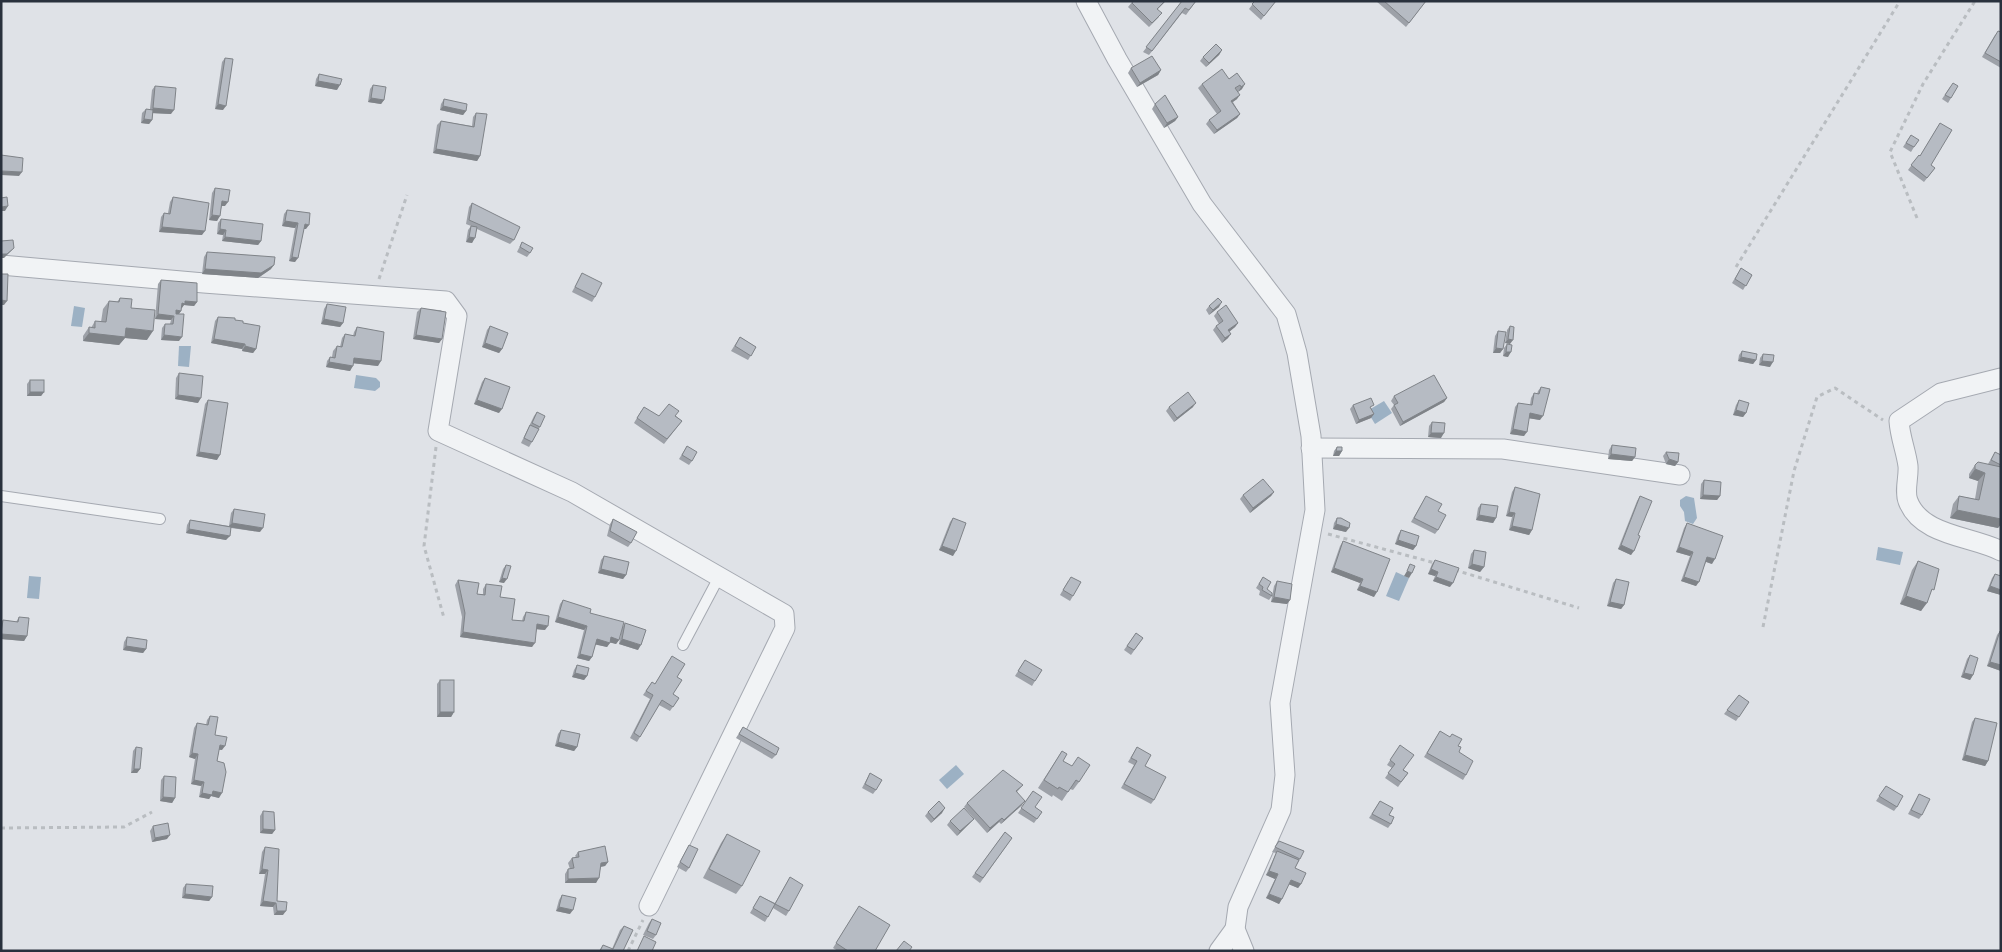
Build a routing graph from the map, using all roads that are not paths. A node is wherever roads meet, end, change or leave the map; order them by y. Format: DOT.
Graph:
graph roads {
  1 [pos="1086,1"];
  2 [pos="1,265"];
  3 [pos="2001,378"];
  4 [pos="1312,448"];
  5 [pos="1680,475"];
  6 [pos="1,496"];
  7 [pos="160,518"];
  8 [pos="2001,550"];
  9 [pos="719,577"];
  10 [pos="683,645"];
  11 [pos="649,906"];
  12 [pos="1234,929"];
  13 [pos="1219,951"];
  14 [pos="1244,951"];
  1 -- 4 [label="street"];
  2 -- 9 [label="street"];
  3 -- 8 [label="street"];
  4 -- 5 [label="street"];
  4 -- 12 [label="street"];
  6 -- 7 [label="lane"];
  9 -- 10 [label="lane"];
  9 -- 11 [label="street"];
  12 -- 13 [label="street"];
  12 -- 14 [label="street"];
}
